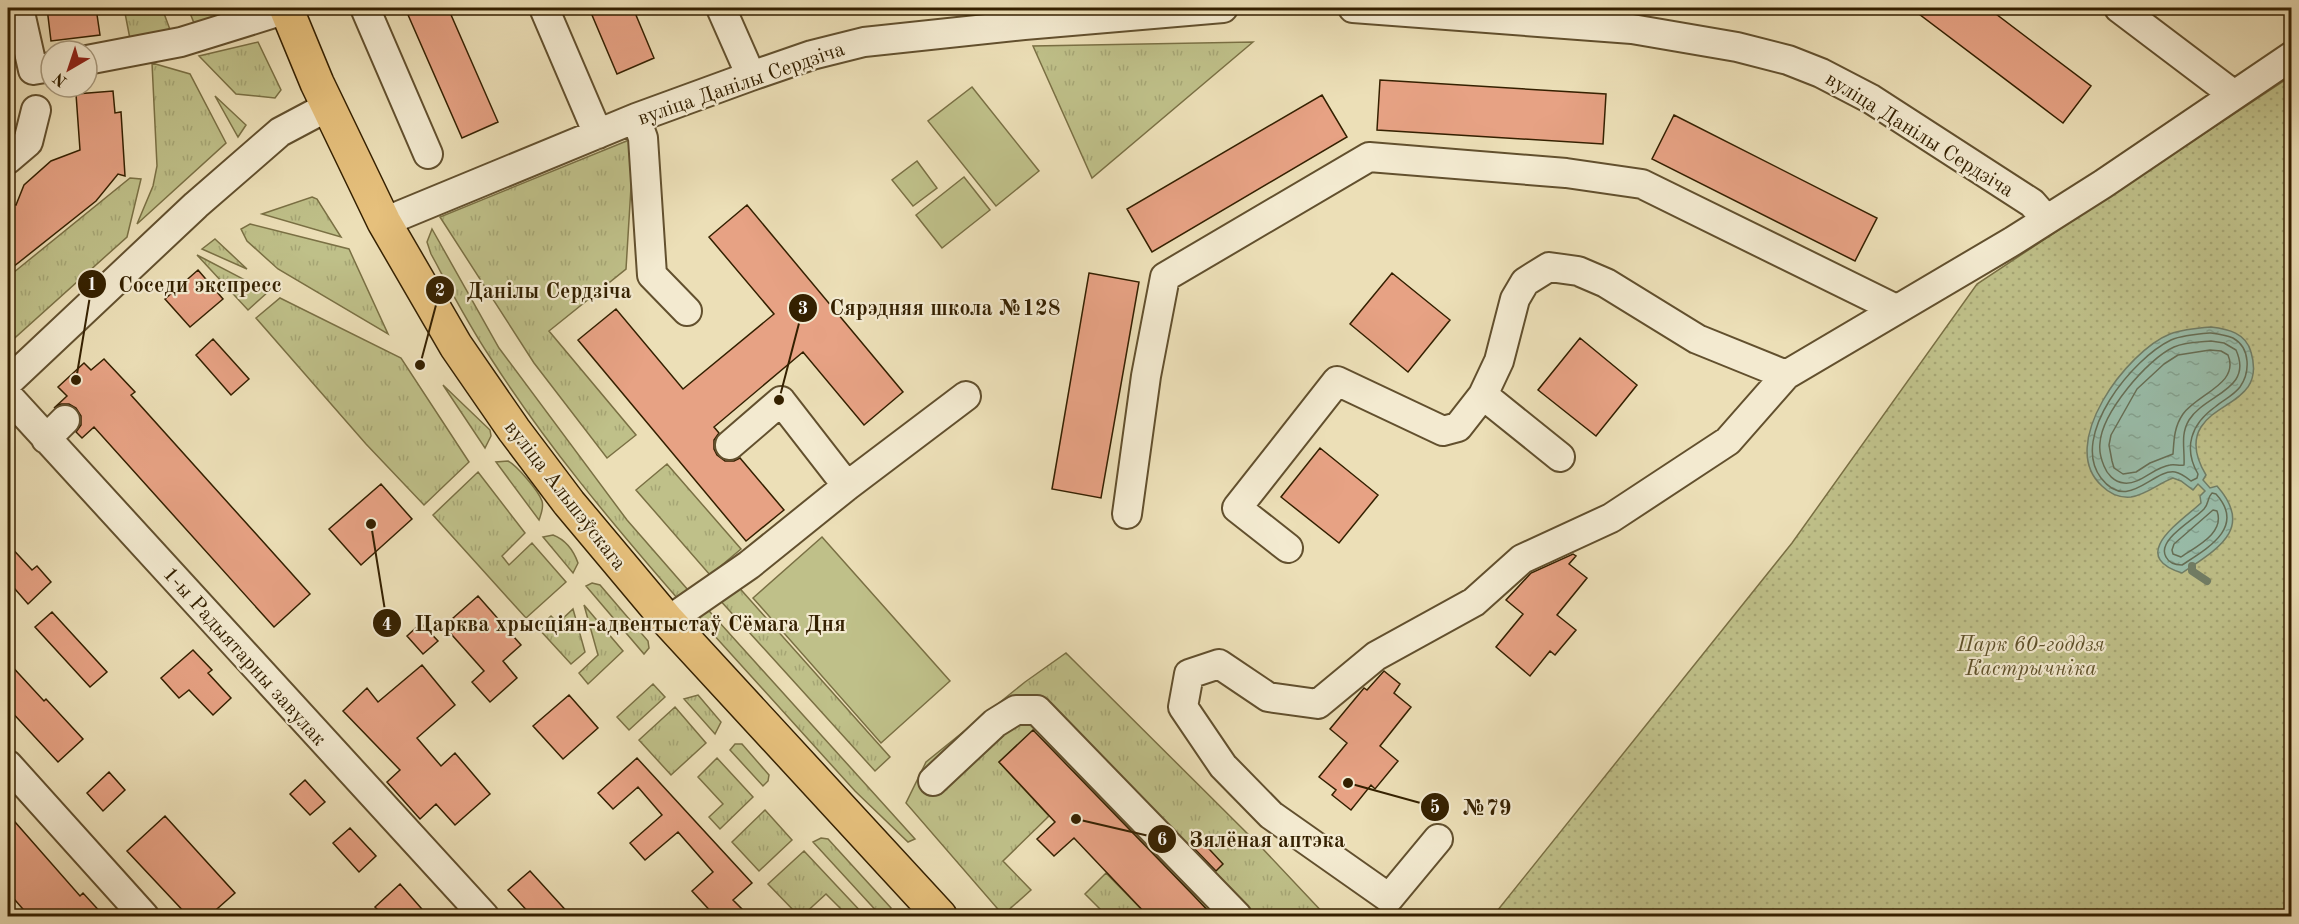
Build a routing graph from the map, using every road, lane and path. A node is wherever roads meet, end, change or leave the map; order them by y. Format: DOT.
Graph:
graph roads {
  1 [pos="19,8"];
  2 [pos="287,8"];
  3 [pos="364,8"];
  4 [pos="544,8"];
  5 [pos="721,8"];
  6 [pos="1223,8"];
  7 [pos="1353,8"];
  8 [pos="2119,8"];
  9 [pos="1460,12"];
  10 [pos="2292,56"];
  11 [pos="99,58"];
  12 [pos="39,69"];
  13 [pos="751,76"];
  14 [pos="2234,94"];
  15 [pos="329,106"];
  16 [pos="36,110"];
  17 [pos="636,118"];
  18 [pos="598,134"];
  19 [pos="428,154"];
  20 [pos="8,159"];
  21 [pos="2046,219"];
  22 [pos="384,222"];
  23 [pos="1896,309"];
  24 [pos="687,311"];
  25 [pos="1786,375"];
  26 [pos="8,382"];
  27 [pos="1483,395"];
  28 [pos="8,396"];
  29 [pos="966,396"];
  30 [pos="730,445"];
  31 [pos="1560,457"];
  32 [pos="847,486"];
  33 [pos="1127,514"];
  34 [pos="1288,548"];
  35 [pos="668,621"];
  36 [pos="8,765"];
  37 [pos="933,781"];
  38 [pos="1438,839"];
  39 [pos="932,914"];
  40 [pos="144,916"];
  41 [pos="484,916"];
  42 [pos="1238,916"];
  1 -- 12 [label="street"];
  2 -- 11 [label="street"];
  2 -- 15 [label="main road, вуліца Альшэўскага"];
  3 -- 19 [label="street"];
  4 -- 18 [label="street"];
  5 -- 13 [label="street"];
  6 -- 13 [label="street, вуліца Данілы Сердзіча"];
  7 -- 9 [label="street, вуліца Данілы Сердзіча"];
  8 -- 14 [label="street"];
  9 -- 21 [label="street, вуліца Данілы Сердзіча"];
  10 -- 14 [label="street"];
  13 -- 17 [label="street, вуліца Данілы Сердзіча"];
  14 -- 21 [label="street"];
  15 -- 22 [label="main road, вуліца Альшэўскага"];
  15 -- 26 [label="street"];
  16 -- 20 [label="street"];
  17 -- 18 [label="street, вуліца Данілы Сердзіча"];
  17 -- 24 [label="street"];
  18 -- 22 [label="street, вуліца Данілы Сердзіча"];
  21 -- 23 [label="street"];
  22 -- 35 [label="main road, вуліца Альшэўскага"];
  23 -- 25 [label="street"];
  23 -- 33 [label="street"];
  25 -- 27 [label="street"];
  25 -- 38 [label="street"];
  27 -- 31 [label="street"];
  27 -- 34 [label="street"];
  28 -- 41 [label="street, 1-ы Радыятарны завулак"];
  29 -- 32 [label="street"];
  30 -- 32 [label="street"];
  32 -- 35 [label="street"];
  35 -- 39 [label="main road, вуліца Альшэўскага"];
  36 -- 40 [label="street"];
  37 -- 42 [label="street"];
}
